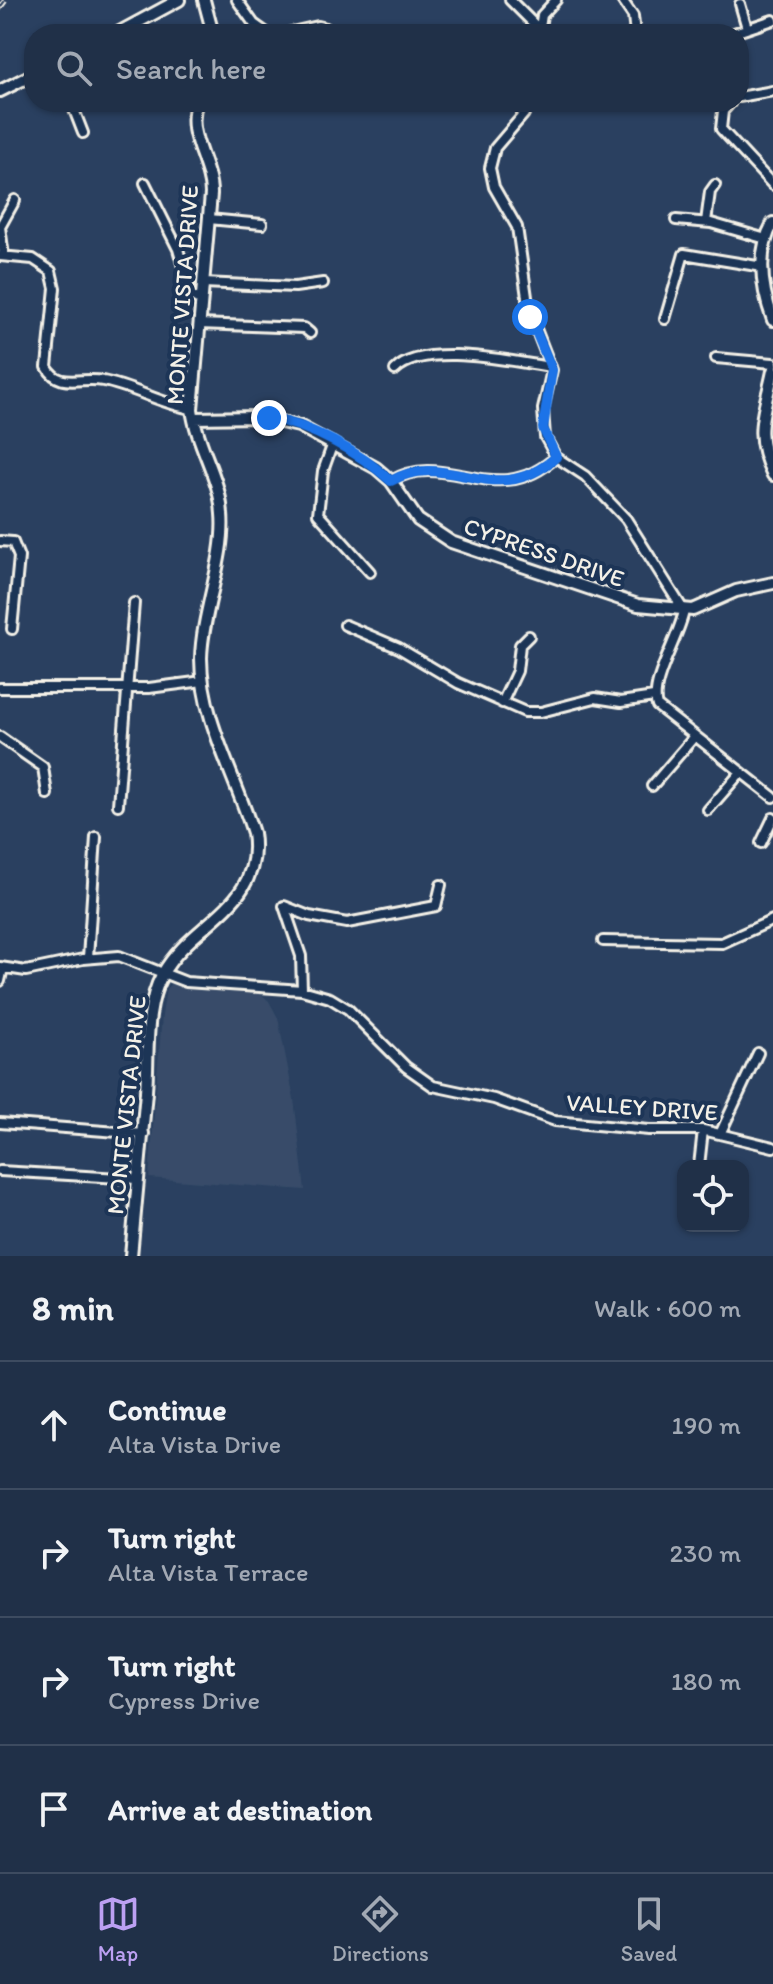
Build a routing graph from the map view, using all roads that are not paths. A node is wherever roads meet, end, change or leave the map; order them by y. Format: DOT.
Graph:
graph roads {
  1 [pos="179,0"];
  2 [pos="204,0"];
  3 [pos="237,0"];
  4 [pos="510,0"];
  5 [pos="556,0"];
  6 [pos="622,0"];
  7 [pos="740,4"];
  8 [pos="773,20"];
  9 [pos="135,24"];
  10 [pos="210,24"];
  11 [pos="254,24"];
  12 [pos="532,24"];
  13 [pos="541,24"];
  14 [pos="634,24"];
  15 [pos="746,24"];
  16 [pos="749,27"];
  17 [pos="24,79"];
  18 [pos="0,91"];
  19 [pos="773,91"];
  20 [pos="749,95"];
  21 [pos="75,112"];
  22 [pos="196,112"];
  23 [pos="522,112"];
  24 [pos="725,112"];
  25 [pos="83,133"];
  26 [pos="145,183"];
  27 [pos="715,185"];
  28 [pos="773,185"];
  29 [pos="15,200"];
  30 [pos="209,219"];
  31 [pos="676,220"];
  32 [pos="706,222"];
  33 [pos="773,223"];
  34 [pos="262,224"];
  35 [pos="766,239"];
  36 [pos="2,256"];
  37 [pos="763,267"];
  38 [pos="203,283"];
  39 [pos="323,283"];
  40 [pos="201,301"];
  41 [pos="665,319"];
  42 [pos="773,320"];
  43 [pos="199,324"];
  44 [pos="310,333"];
  45 [pos="716,358"];
  46 [pos="773,363"];
  47 [pos="551,367"];
  48 [pos="395,370"];
  49 [pos="773,371"];
  50 [pos="193,413"];
  51 [pos="333,443"];
  52 [pos="556,457"];
  53 [pos="773,475"];
  54 [pos="391,481"];
  55 [pos="0,541"];
  56 [pos="370,572"];
  57 [pos="773,583"];
  58 [pos="134,603"];
  59 [pos="684,611"];
  60 [pos="345,625"];
  61 [pos="12,629"];
  62 [pos="529,636"];
  63 [pos="203,681"];
  64 [pos="0,688"];
  65 [pos="129,688"];
  66 [pos="654,697"];
  67 [pos="502,703"];
  68 [pos="695,736"];
  69 [pos="0,737"];
  70 [pos="741,772"];
  71 [pos="652,786"];
  72 [pos="47,794"];
  73 [pos="773,797"];
  74 [pos="118,805"];
  75 [pos="708,810"];
  76 [pos="773,818"];
  77 [pos="96,837"];
  78 [pos="761,843"];
  79 [pos="441,885"];
  80 [pos="773,920"];
  81 [pos="603,941"];
  82 [pos="88,958"];
  83 [pos="2,967"];
  84 [pos="163,973"];
  85 [pos="0,981"];
  86 [pos="302,990"];
  87 [pos="758,1053"];
  88 [pos="0,1123"];
  89 [pos="703,1130"];
  90 [pos="721,1132"];
  91 [pos="144,1134"];
  92 [pos="773,1147"];
  93 [pos="700,1160"];
  94 [pos="0,1171"];
  95 [pos="137,1179"];
  96 [pos="131,1256"];
  1 -- 9 [label="main road"];
  2 -- 10 [label="main road"];
  3 -- 11 [label="street"];
  4 -- 12 [label="street"];
  5 -- 13 [label="street"];
  6 -- 14 [label="street"];
  7 -- 15 [label="street"];
  8 -- 16 [label="street"];
  17 -- 18 [label="main road"];
  19 -- 20 [label="street"];
  21 -- 25 [label="street"];
  22 -- 30 [label="main road, MONTE VISTA DRIVE"];
  23 -- 47 [label="street"];
  24 -- 28 [label="street"];
  26 -- 40 [label="street"];
  27 -- 32 [label="street"];
  29 -- 36 [label="street"];
  30 -- 34 [label="street"];
  30 -- 38 [label="main road, MONTE VISTA DRIVE"];
  31 -- 32 [label="street"];
  32 -- 35 [label="street"];
  33 -- 35 [label="main road"];
  35 -- 37 [label="main road"];
  36 -- 50 [label="street, CYPRESS DRIVE"];
  37 -- 41 [label="street"];
  37 -- 42 [label="main road"];
  38 -- 39 [label="street"];
  38 -- 40 [label="main road, MONTE VISTA DRIVE"];
  40 -- 43 [label="main road, MONTE VISTA DRIVE"];
  43 -- 44 [label="street"];
  43 -- 50 [label="main road, MONTE VISTA DRIVE"];
  45 -- 46 [label="street"];
  47 -- 48 [label="street"];
  47 -- 52 [label="street"];
  49 -- 53 [label="main road"];
  50 -- 51 [label="main road, CYPRESS DRIVE"];
  50 -- 63 [label="main road, MONTE VISTA DRIVE"];
  51 -- 54 [label="main road, CYPRESS DRIVE"];
  51 -- 56 [label="street"];
  52 -- 54 [label="street"];
  52 -- 59 [label="street"];
  54 -- 59 [label="main road, CYPRESS DRIVE"];
  55 -- 61 [label="street"];
  57 -- 59 [label="main road"];
  58 -- 65 [label="street"];
  59 -- 66 [label="street"];
  60 -- 67 [label="street"];
  62 -- 67 [label="street"];
  63 -- 65 [label="street"];
  63 -- 84 [label="main road, MONTE VISTA DRIVE"];
  64 -- 65 [label="street"];
  65 -- 74 [label="street"];
  66 -- 67 [label="street"];
  66 -- 68 [label="street"];
  68 -- 70 [label="street"];
  68 -- 71 [label="street"];
  69 -- 72 [label="street"];
  70 -- 73 [label="street"];
  70 -- 75 [label="street"];
  76 -- 78 [label="street"];
  77 -- 82 [label="street"];
  79 -- 86 [label="street"];
  80 -- 81 [label="street"];
  82 -- 83 [label="street, VALLEY DRIVE"];
  82 -- 84 [label="street, VALLEY DRIVE"];
  83 -- 85 [label="street"];
  84 -- 86 [label="street, VALLEY DRIVE"];
  84 -- 91 [label="main road, MONTE VISTA DRIVE"];
  86 -- 89 [label="street, VALLEY DRIVE"];
  87 -- 90 [label="street"];
  88 -- 91 [label="street"];
  89 -- 90 [label="street, VALLEY DRIVE"];
  89 -- 93 [label="street"];
  90 -- 92 [label="street, VALLEY DRIVE"];
  91 -- 95 [label="main road, MONTE VISTA DRIVE"];
  94 -- 95 [label="street"];
  95 -- 96 [label="main road, MONTE VISTA DRIVE"];
}
